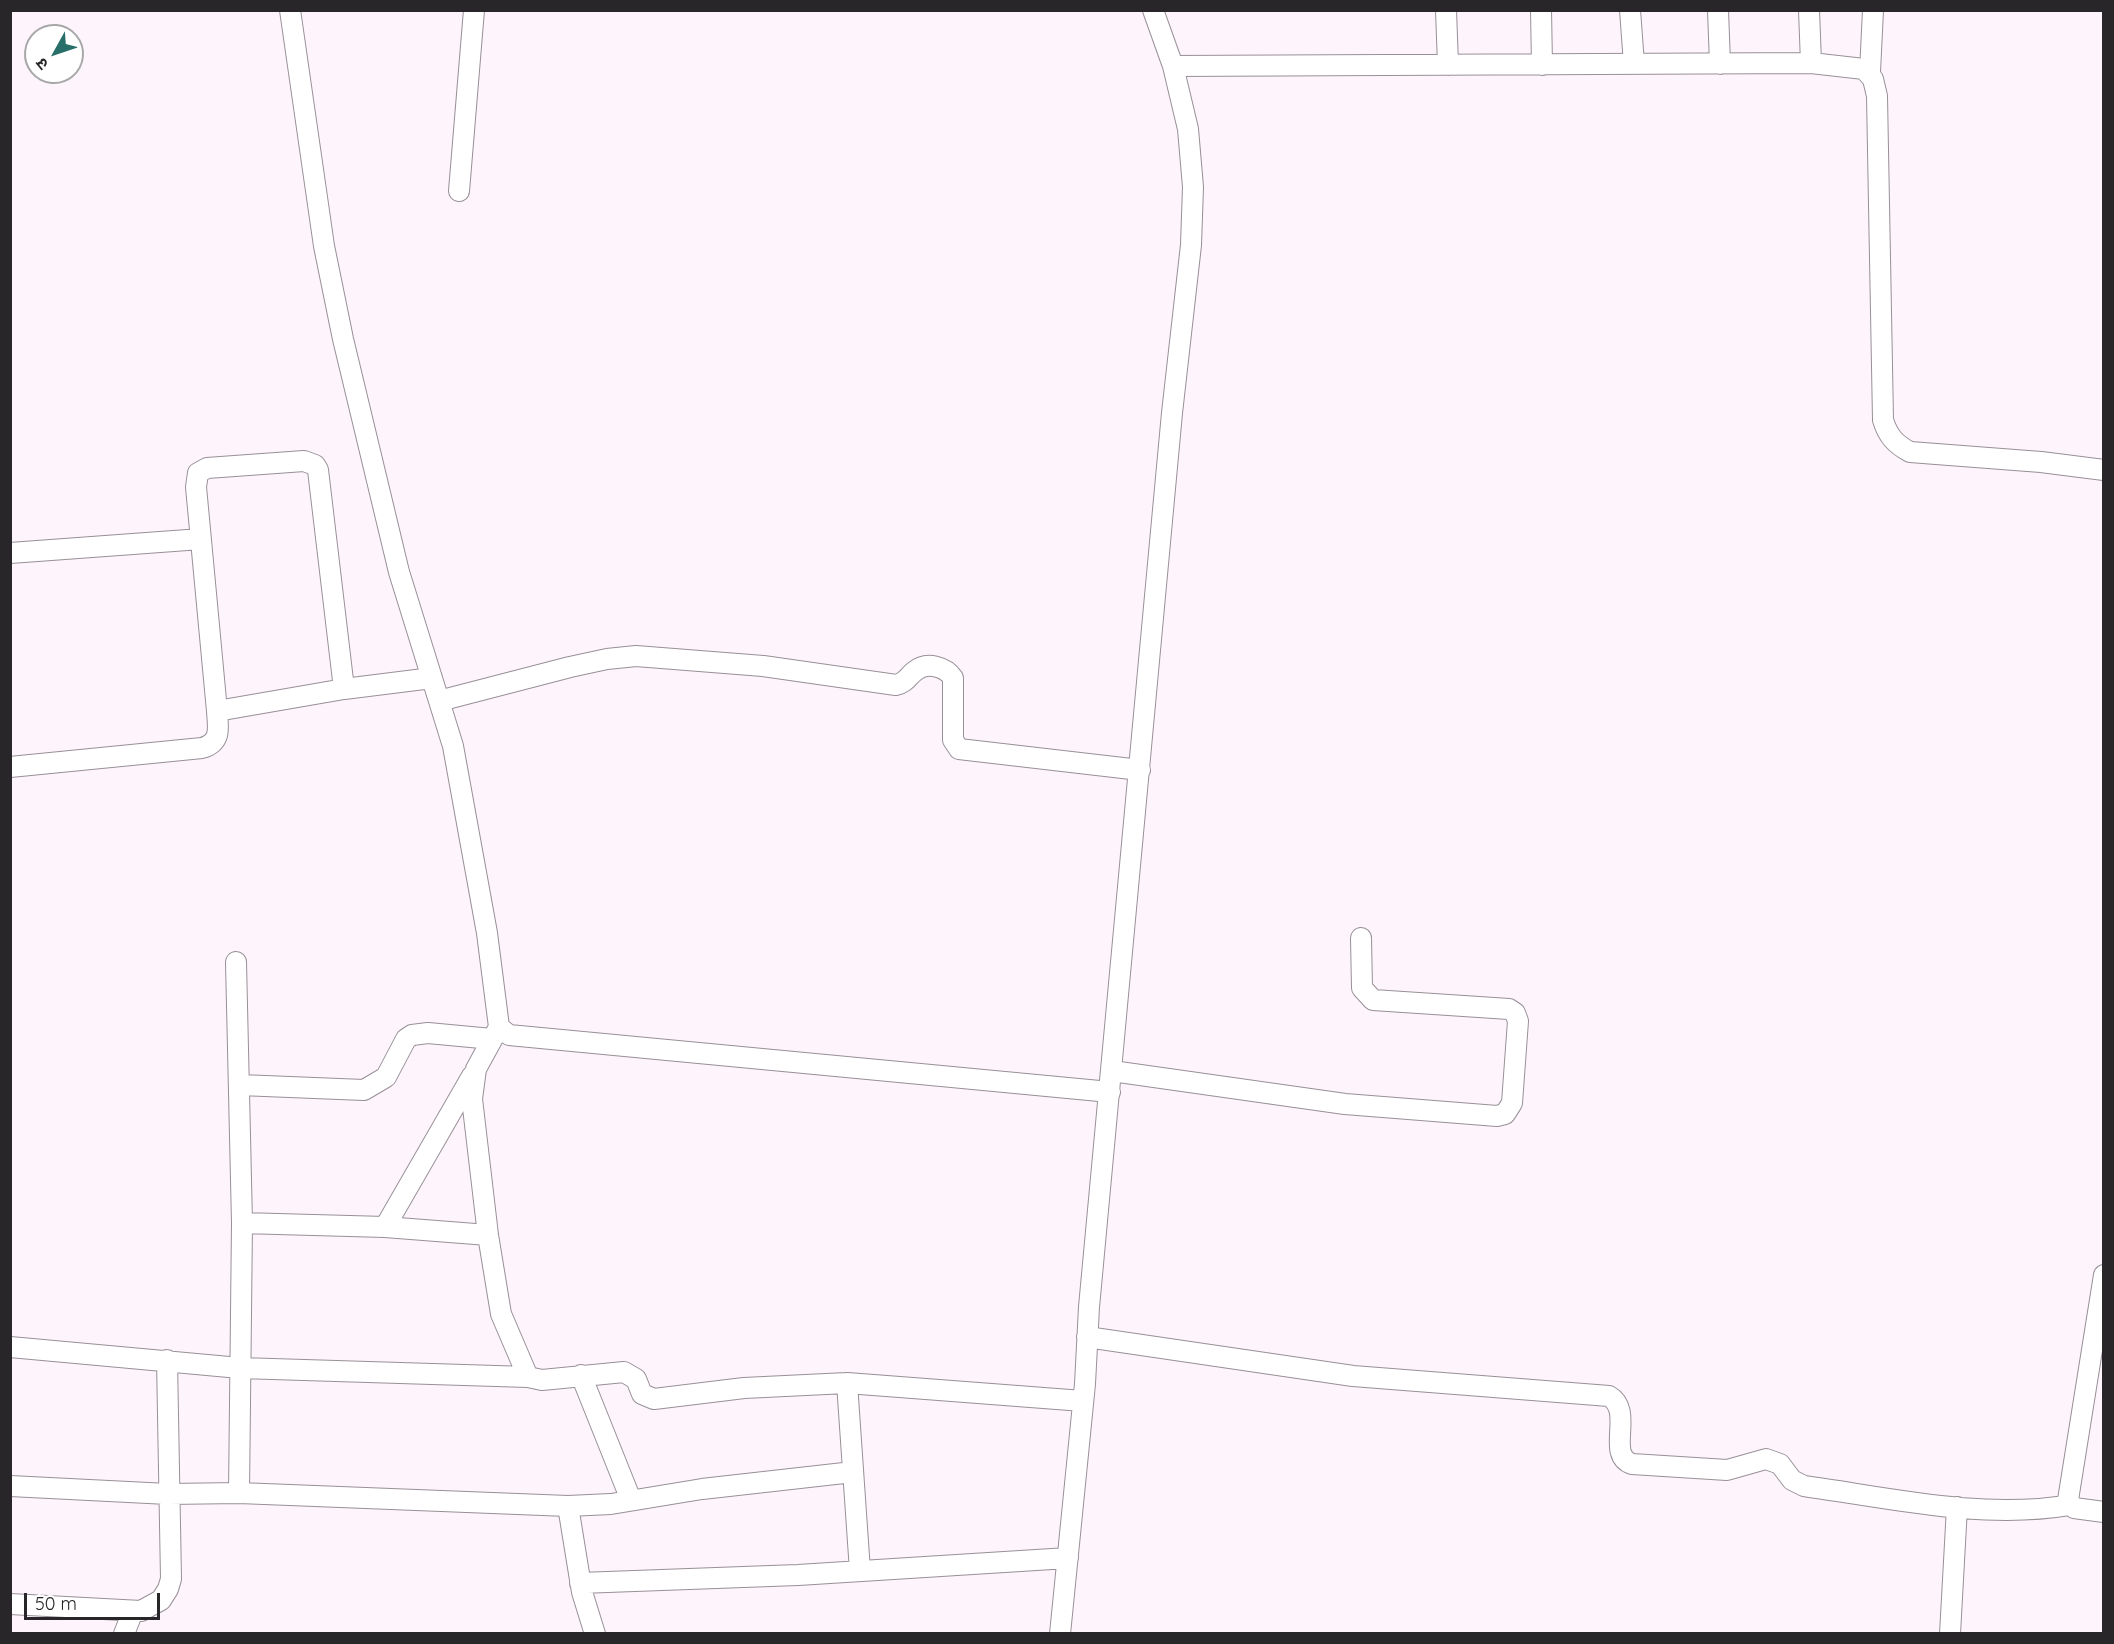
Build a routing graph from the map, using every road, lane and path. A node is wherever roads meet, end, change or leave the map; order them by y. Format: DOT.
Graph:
graph roads {
  1 [pos="290,10"];
  2 [pos="474,10"];
  3 [pos="1153,10"];
  4 [pos="1446,10"];
  5 [pos="1541,10"];
  6 [pos="1630,10"];
  7 [pos="1718,10"];
  8 [pos="1809,10"];
  9 [pos="1873,10"];
  10 [pos="1810,63"];
  11 [pos="1634,64"];
  12 [pos="1720,64"];
  13 [pos="1448,65"];
  14 [pos="1542,65"];
  15 [pos="1173,66"];
  16 [pos="1870,72"];
  17 [pos="459,191"];
  18 [pos="2103,470"];
  19 [pos="201,539"];
  20 [pos="10,553"];
  21 [pos="432,678"];
  22 [pos="344,689"];
  23 [pos="439,701"];
  24 [pos="218,711"];
  25 [pos="10,767"];
  26 [pos="1140,770"];
  27 [pos="1361,938"];
  28 [pos="236,962"];
  29 [pos="495,1033"];
  30 [pos="476,1069"];
  31 [pos="1112,1071"];
  32 [pos="240,1085"];
  33 [pos="1110,1092"];
  34 [pos="242,1223"];
  35 [pos="385,1227"];
  36 [pos="488,1235"];
  37 [pos="2103,1275"];
  38 [pos="2102,1298"];
  39 [pos="1087,1337"];
  40 [pos="10,1347"];
  41 [pos="167,1360"];
  42 [pos="240,1368"];
  43 [pos="581,1375"];
  44 [pos="528,1377"];
  45 [pos="847,1383"];
  46 [pos="1083,1401"];
  47 [pos="853,1472"];
  48 [pos="10,1486"];
  49 [pos="239,1493"];
  50 [pos="168,1494"];
  51 [pos="632,1500"];
  52 [pos="2070,1505"];
  53 [pos="568,1506"];
  54 [pos="1958,1507"];
  55 [pos="2103,1512"];
  56 [pos="1068,1558"];
  57 [pos="860,1571"];
  58 [pos="580,1583"];
  59 [pos="10,1604"];
  60 [pos="133,1611"];
  61 [pos="124,1634"];
  62 [pos="596,1634"];
  63 [pos="1060,1634"];
  64 [pos="1950,1634"];
  1 -- 21 [label="street"];
  2 -- 17 [label="street"];
  3 -- 15 [label="street"];
  4 -- 13 [label="street"];
  5 -- 14 [label="street"];
  6 -- 11 [label="street"];
  7 -- 12 [label="street"];
  8 -- 10 [label="street"];
  9 -- 16 [label="street"];
  10 -- 12 [label="street"];
  10 -- 16 [label="street"];
  11 -- 12 [label="street"];
  11 -- 14 [label="street"];
  13 -- 14 [label="street"];
  13 -- 15 [label="street"];
  15 -- 26 [label="street"];
  16 -- 18 [label="street"];
  19 -- 20 [label="street"];
  19 -- 22 [label="street"];
  19 -- 24 [label="street"];
  21 -- 22 [label="street"];
  21 -- 23 [label="street"];
  22 -- 24 [label="street"];
  23 -- 26 [label="street"];
  23 -- 29 [label="street"];
  24 -- 25 [label="street"];
  26 -- 31 [label="street"];
  27 -- 31 [label="street"];
  28 -- 32 [label="street"];
  29 -- 30 [label="street"];
  29 -- 32 [label="street"];
  29 -- 33 [label="street"];
  30 -- 35 [label="street"];
  30 -- 36 [label="street"];
  31 -- 33 [label="street"];
  32 -- 34 [label="street"];
  33 -- 39 [label="street"];
  34 -- 35 [label="street"];
  34 -- 42 [label="street"];
  35 -- 36 [label="street"];
  36 -- 44 [label="street"];
  37 -- 38 [label="street"];
  38 -- 52 [label="street"];
  39 -- 46 [label="street"];
  39 -- 54 [label="street"];
  40 -- 41 [label="street"];
  41 -- 42 [label="street"];
  41 -- 50 [label="street"];
  42 -- 44 [label="street"];
  42 -- 49 [label="street"];
  43 -- 44 [label="street"];
  43 -- 45 [label="street"];
  43 -- 51 [label="street"];
  45 -- 46 [label="street"];
  45 -- 47 [label="street"];
  46 -- 56 [label="street"];
  47 -- 51 [label="street"];
  47 -- 57 [label="street"];
  48 -- 50 [label="street"];
  49 -- 50 [label="street"];
  49 -- 53 [label="street"];
  50 -- 60 [label="street"];
  51 -- 53 [label="street"];
  52 -- 54 [label="street"];
  52 -- 55 [label="street"];
  53 -- 58 [label="street"];
  54 -- 64 [label="street"];
  56 -- 57 [label="street"];
  56 -- 63 [label="street"];
  57 -- 58 [label="street"];
  58 -- 62 [label="street"];
  59 -- 60 [label="street"];
  60 -- 61 [label="street"];
}
